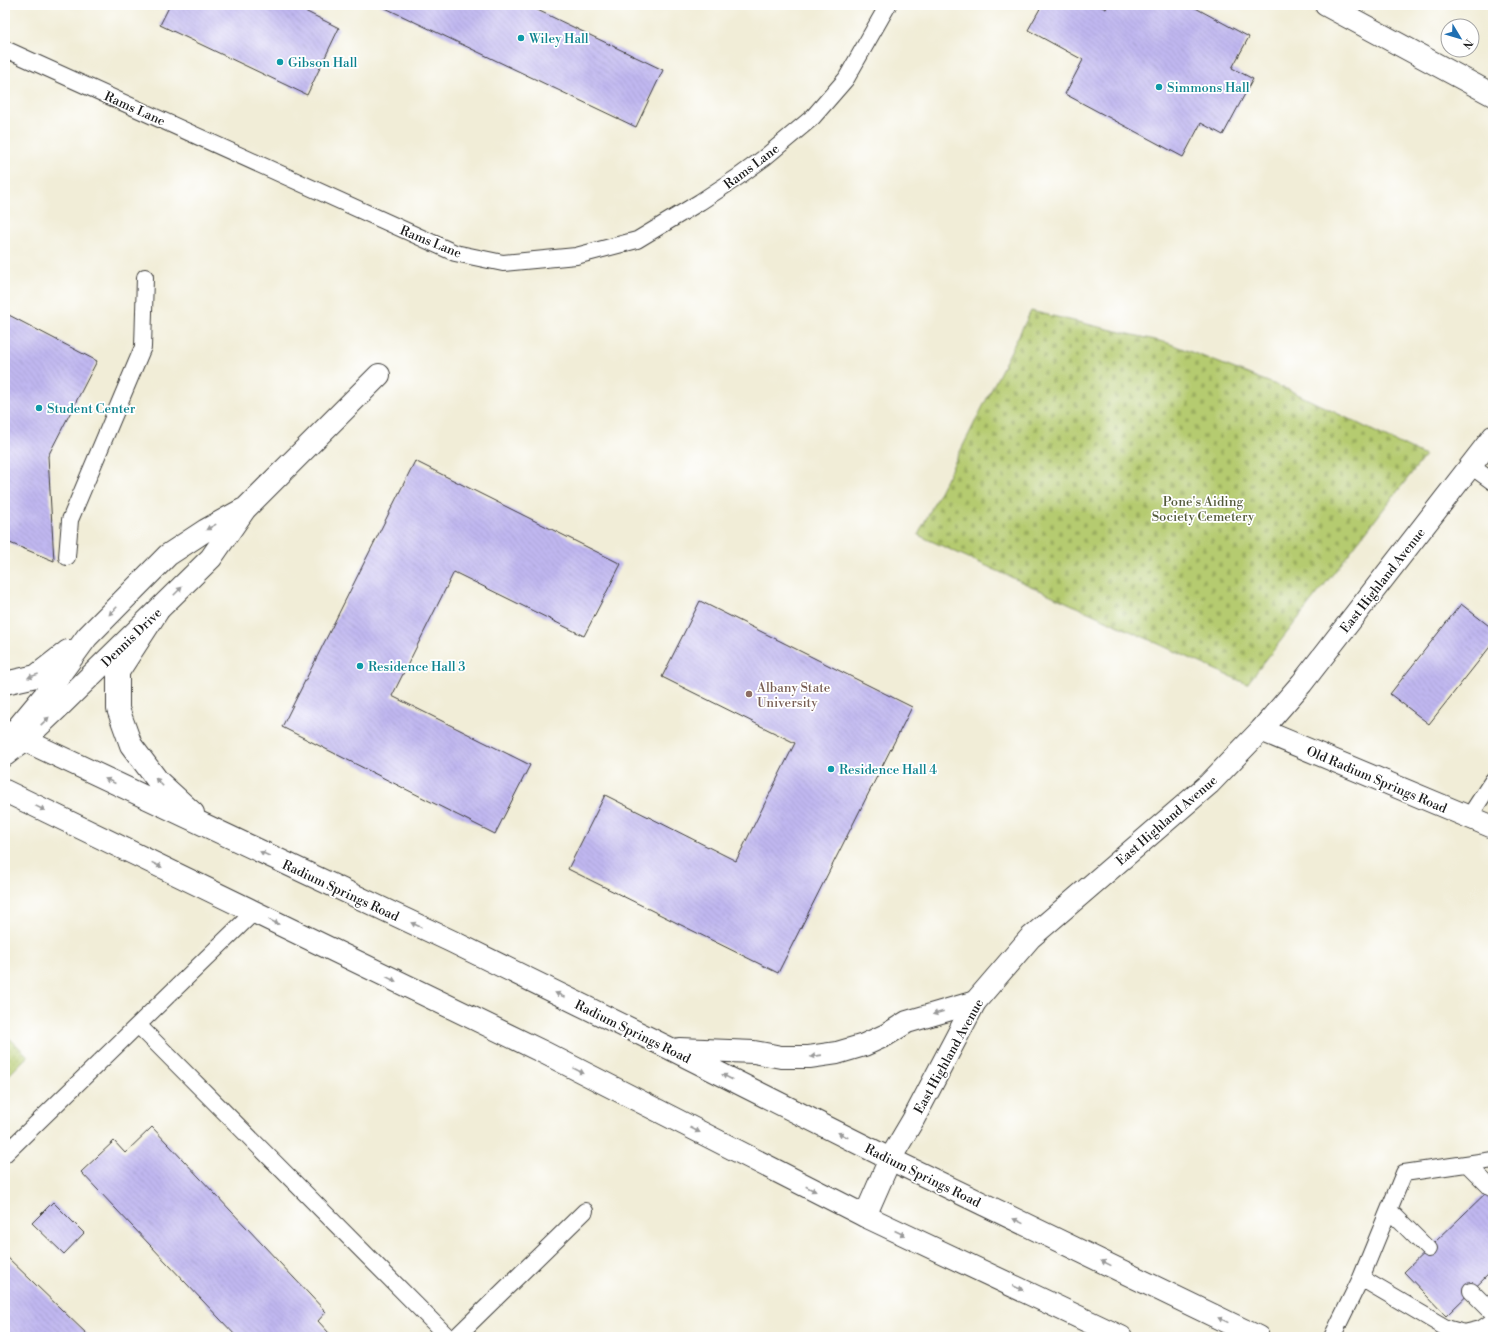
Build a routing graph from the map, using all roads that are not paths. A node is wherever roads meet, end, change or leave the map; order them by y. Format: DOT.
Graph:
graph roads {
  1 [pos="888,5"];
  2 [pos="1326,5"];
  3 [pos="5,49"];
  4 [pos="1493,95"];
  5 [pos="145,277"];
  6 [pos="380,375"];
  7 [pos="1493,437"];
  8 [pos="1471,466"];
  9 [pos="1493,482"];
  10 [pos="245,509"];
  11 [pos="67,557"];
  12 [pos="157,612"];
  13 [pos="87,638"];
  14 [pos="5,683"];
  15 [pos="1261,730"];
  16 [pos="12,738"];
  17 [pos="5,755"];
  18 [pos="1493,780"];
  19 [pos="5,791"];
  20 [pos="1469,817"];
  21 [pos="1493,827"];
  22 [pos="208,828"];
  23 [pos="254,912"];
  24 [pos="975,1002"];
  25 [pos="138,1025"];
  26 [pos="671,1049"];
  27 [pos="5,1154"];
  28 [pos="890,1159"];
  29 [pos="1493,1160"];
  30 [pos="1468,1165"];
  31 [pos="1491,1188"];
  32 [pos="1389,1210"];
  33 [pos="585,1211"];
  34 [pos="865,1216"];
  35 [pos="1428,1249"];
  36 [pos="1361,1278"];
  37 [pos="1471,1291"];
  38 [pos="1493,1313"];
  39 [pos="1493,1321"];
  40 [pos="448,1337"];
  41 [pos="456,1337"];
  42 [pos="1121,1337"];
  43 [pos="1258,1337"];
  44 [pos="1332,1337"];
  1 -- 3 [label="lane, Rams Lane"];
  2 -- 4 [label="main road"];
  5 -- 11 [label="lane"];
  6 -- 10 [label="main road, Dennis Drive"];
  7 -- 8 [label="main road, East Highland Avenue"];
  8 -- 9 [label="lane"];
  8 -- 15 [label="main road, East Highland Avenue"];
  12 -- 10 [label="main road, Dennis Drive, one-way"];
  10 -- 13 [label="main road, Dennis Drive, one-way"];
  16 -- 12 [label="main road, Dennis Drive, one-way"];
  22 -- 12 [label="main road, one-way"];
  13 -- 14 [label="main road, one-way"];
  13 -- 16 [label="main road, Dennis Drive"];
  15 -- 20 [label="main road, Old Radium Springs Road"];
  15 -- 24 [label="main road, East Highland Avenue"];
  16 -- 17 [label="main road, Dennis Drive"];
  22 -- 16 [label="main road, Radium Springs Road, one-way"];
  18 -- 20 [label="lane"];
  19 -- 23 [label="main road, one-way"];
  20 -- 21 [label="main road, Old Radium Springs Road"];
  26 -- 22 [label="main road, Radium Springs Road, one-way"];
  23 -- 25 [label="lane"];
  23 -- 34 [label="main road, one-way"];
  24 -- 26 [label="main road, one-way"];
  24 -- 28 [label="main road, East Highland Avenue"];
  25 -- 27 [label="lane"];
  25 -- 40 [label="lane"];
  28 -- 26 [label="main road, Radium Springs Road, one-way"];
  28 -- 34 [label="main road, East Highland Avenue"];
  43 -- 28 [label="main road, Radium Springs Road, one-way"];
  29 -- 30 [label="lane"];
  30 -- 31 [label="lane"];
  30 -- 32 [label="lane"];
  32 -- 35 [label="lane"];
  32 -- 36 [label="lane"];
  33 -- 41 [label="lane"];
  34 -- 42 [label="main road, one-way"];
  36 -- 39 [label="lane"];
  36 -- 44 [label="lane"];
  37 -- 38 [label="lane"];
}
